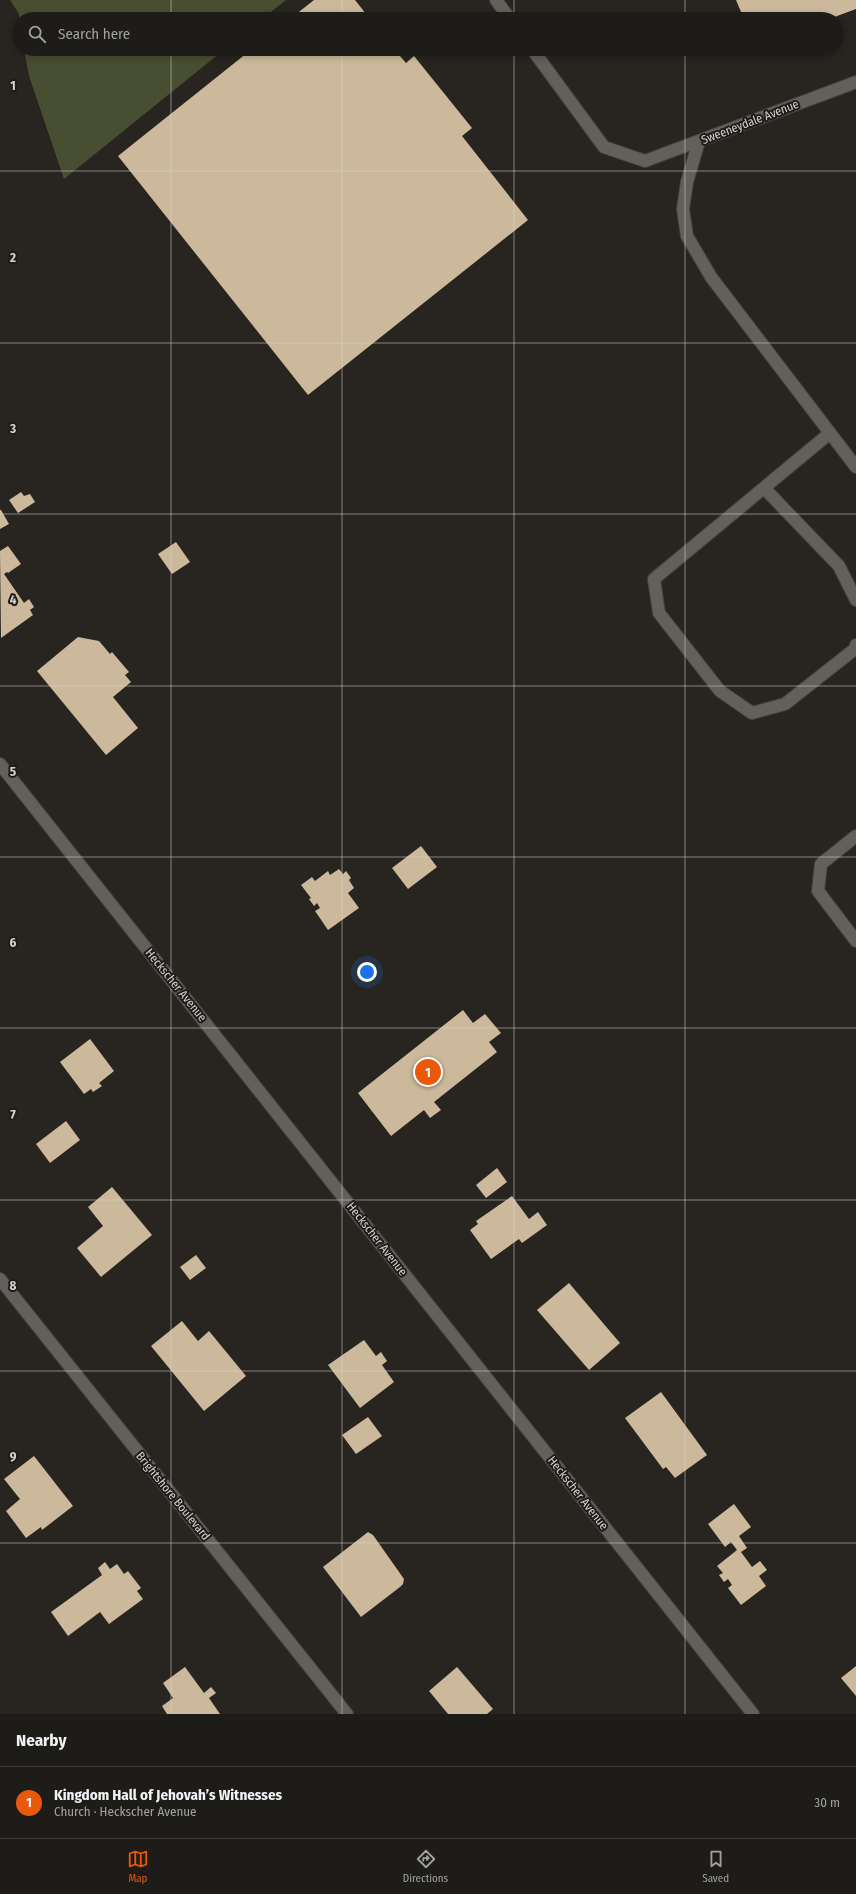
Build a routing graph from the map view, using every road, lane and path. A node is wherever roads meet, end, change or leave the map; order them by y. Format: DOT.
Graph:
graph roads {
  1 [pos="496,0"];
  2 [pos="505,12"];
  3 [pos="537,56"];
  4 [pos="856,82"];
  5 [pos="699,141"];
  6 [pos="830,433"];
  7 [pos="856,467"];
  8 [pos="764,488"];
  9 [pos="856,600"];
  10 [pos="856,644"];
  11 [pos="0,764"];
  12 [pos="856,836"];
  13 [pos="856,941"];
  14 [pos="0,1279"];
  15 [pos="347,1714"];
  16 [pos="753,1714"];
  1 -- 2 [label="street"];
  3 -- 5 [label="street, Sweeneydale Avenue"];
  4 -- 5 [label="street, Sweeneydale Avenue"];
  5 -- 6 [label="street"];
  6 -- 7 [label="street"];
  6 -- 8 [label="street"];
  8 -- 9 [label="street"];
  8 -- 10 [label="street"];
  11 -- 16 [label="street, Heckscher Avenue"];
  12 -- 13 [label="street"];
  14 -- 15 [label="street, Brightshore Boulevard"];
}
